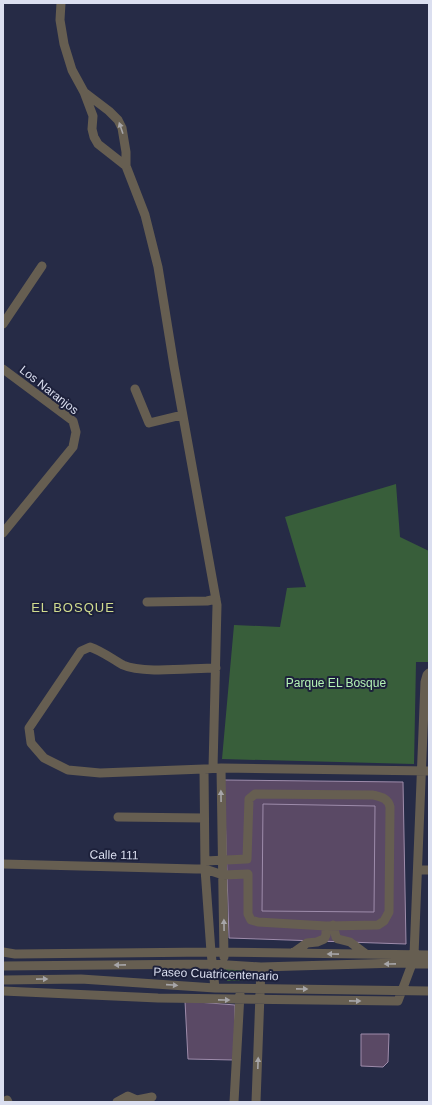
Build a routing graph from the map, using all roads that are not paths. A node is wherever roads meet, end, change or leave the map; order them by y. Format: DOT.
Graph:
graph roads {
  1 [pos="61,3"];
  2 [pos="84,92"];
  3 [pos="109,111"];
  4 [pos="93,116"];
  5 [pos="126,166"];
  6 [pos="42,266"];
  7 [pos="3,324"];
  8 [pos="3,369"];
  9 [pos="135,389"];
  10 [pos="182,415"];
  11 [pos="3,533"];
  12 [pos="216,599"];
  13 [pos="147,602"];
  14 [pos="216,668"];
  15 [pos="429,673"];
  16 [pos="213,768"];
  17 [pos="425,771"];
  18 [pos="118,817"];
  19 [pos="204,818"];
  20 [pos="222,859"];
  21 [pos="247,859"];
  22 [pos="3,864"];
  23 [pos="205,865"];
  24 [pos="418,870"];
  25 [pos="429,870"];
  26 [pos="248,874"];
  27 [pos="223,875"];
  28 [pos="329,926"];
  29 [pos="3,952"];
  30 [pos="211,952"];
  31 [pos="224,952"];
  32 [pos="293,953"];
  33 [pos="366,954"];
  34 [pos="429,955"];
  35 [pos="413,959"];
  36 [pos="212,964"];
  37 [pos="225,964"];
  38 [pos="429,964"];
  39 [pos="3,966"];
  40 [pos="261,967"];
  41 [pos="82,979"];
  42 [pos="3,980"];
  43 [pos="215,988"];
  44 [pos="240,988"];
  45 [pos="260,988"];
  46 [pos="403,990"];
  47 [pos="3,991"];
  48 [pos="429,991"];
  49 [pos="91,996"];
  50 [pos="240,1000"];
  51 [pos="260,1000"];
  52 [pos="152,1097"];
  53 [pos="136,1101"];
  54 [pos="117,1102"];
  55 [pos="234,1102"];
  56 [pos="256,1102"];
  1 -- 2 [label="street"];
  2 -- 3 [label="street"];
  2 -- 4 [label="street"];
  3 -- 4 [label="street"];
  5 -- 3 [label="street, one-way"];
  4 -- 5 [label="street"];
  5 -- 10 [label="street"];
  6 -- 7 [label="street"];
  8 -- 11 [label="street, Los Naranjos"];
  9 -- 10 [label="street"];
  10 -- 12 [label="street"];
  12 -- 13 [label="street"];
  12 -- 14 [label="street"];
  14 -- 16 [label="street"];
  14 -- 16 [label="street"];
  15 -- 17 [label="street"];
  16 -- 17 [label="street"];
  16 -- 19 [label="street"];
  20 -- 16 [label="street, one-way"];
  17 -- 24 [label="street"];
  18 -- 19 [label="street"];
  19 -- 23 [label="street"];
  20 -- 21 [label="street"];
  20 -- 23 [label="street"];
  20 -- 27 [label="street"];
  21 -- 26 [label="street"];
  21 -- 28 [label="street"];
  22 -- 23 [label="street, Calle 111"];
  23 -- 27 [label="street, Calle 111"];
  23 -- 30 [label="street"];
  24 -- 25 [label="street"];
  24 -- 35 [label="street"];
  26 -- 27 [label="street"];
  26 -- 28 [label="street"];
  31 -- 27 [label="street, one-way"];
  28 -- 32 [label="street"];
  28 -- 33 [label="street"];
  29 -- 30 [label="street, Paseo Cuatricentenario"];
  30 -- 31 [label="street, Paseo Cuatricentenario"];
  30 -- 36 [label="street"];
  31 -- 32 [label="street, Paseo Cuatricentenario"];
  31 -- 37 [label="street"];
  33 -- 32 [label="street, Paseo Cuatricentenario, one-way"];
  33 -- 35 [label="street, Paseo Cuatricentenario"];
  34 -- 35 [label="street, Paseo Cuatricentenario"];
  35 -- 38 [label="street, Paseo Cuatricentenario"];
  35 -- 40 [label="street, Paseo Cuatricentenario, one-way"];
  35 -- 46 [label="street"];
  36 -- 37 [label="street, Paseo Cuatricentenario"];
  36 -- 39 [label="street, Paseo Cuatricentenario, one-way"];
  36 -- 43 [label="street"];
  37 -- 40 [label="street, Paseo Cuatricentenario"];
  40 -- 45 [label="street"];
  42 -- 41 [label="street, Paseo Cuatricentenario, one-way"];
  41 -- 43 [label="street, Paseo Cuatricentenario, one-way"];
  41 -- 49 [label="street"];
  43 -- 44 [label="street, Paseo Cuatricentenario"];
  44 -- 45 [label="street, Paseo Cuatricentenario"];
  44 -- 50 [label="street"];
  45 -- 46 [label="street, Paseo Cuatricentenario, one-way"];
  45 -- 51 [label="street"];
  46 -- 48 [label="street, Paseo Cuatricentenario"];
  51 -- 46 [label="street, Paseo Cuatricentenario, one-way"];
  47 -- 49 [label="street, Paseo Cuatricentenario"];
  49 -- 50 [label="street, Paseo Cuatricentenario, one-way"];
  50 -- 51 [label="street, Paseo Cuatricentenario"];
  50 -- 55 [label="street"];
  56 -- 51 [label="street, one-way"];
  52 -- 53 [label="street"];
  53 -- 54 [label="street"];
}
